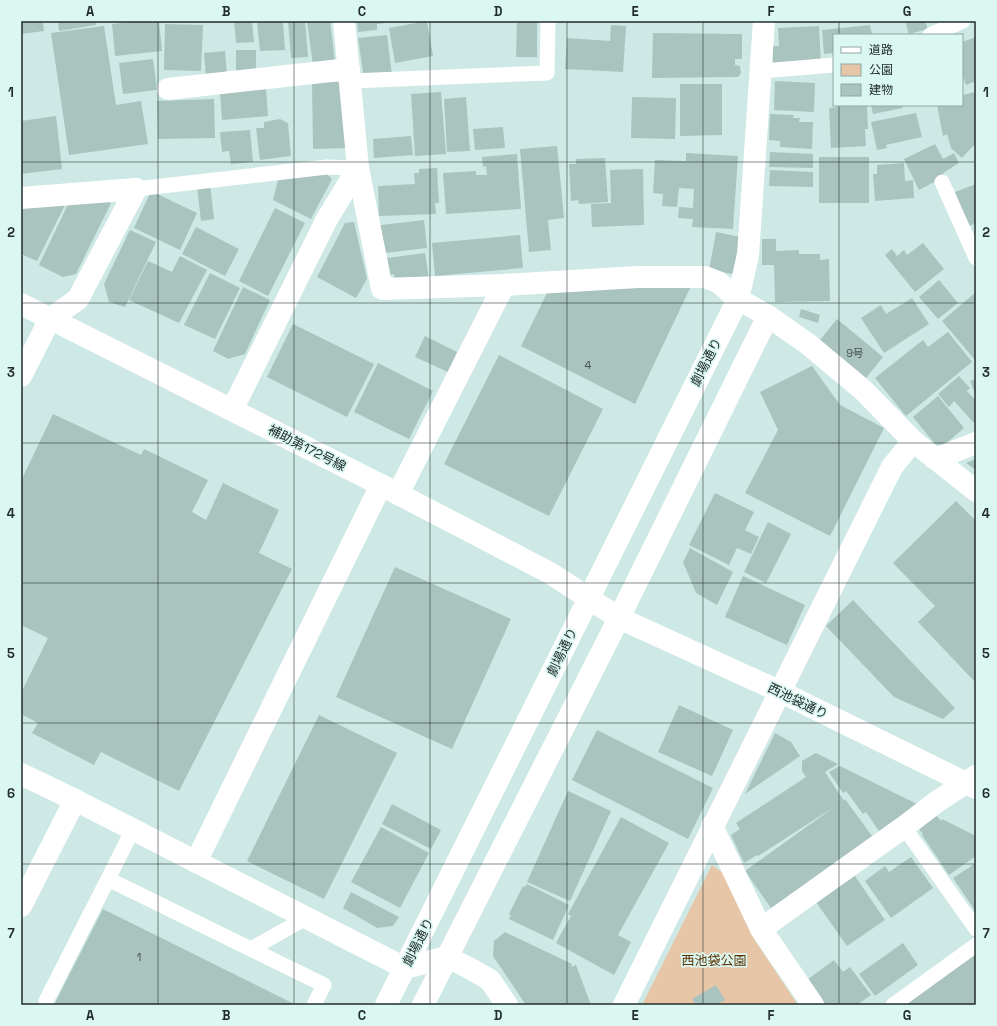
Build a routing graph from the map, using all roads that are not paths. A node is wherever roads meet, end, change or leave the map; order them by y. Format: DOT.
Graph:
graph roads {
  1 [pos="344,21"];
  2 [pos="548,21"];
  3 [pos="764,21"];
  4 [pos="964,21"];
  5 [pos="936,29"];
  6 [pos="833,65"];
  7 [pos="761,71"];
  8 [pos="349,75"];
  9 [pos="168,89"];
  10 [pos="358,168"];
  11 [pos="942,182"];
  12 [pos="136,189"];
  13 [pos="21,198"];
  14 [pos="976,258"];
  15 [pos="504,285"];
  16 [pos="738,299"];
  17 [pos="21,304"];
  18 [pos="768,316"];
  19 [pos="50,319"];
  20 [pos="21,376"];
  21 [pos="232,410"];
  22 [pos="913,441"];
  23 [pos="976,443"];
  24 [pos="935,458"];
  25 [pos="390,490"];
  26 [pos="976,491"];
  27 [pos="588,598"];
  28 [pos="619,618"];
  29 [pos="781,692"];
  30 [pos="21,774"];
  31 [pos="973,782"];
  32 [pos="75,800"];
  33 [pos="712,826"];
  34 [pos="904,827"];
  35 [pos="132,829"];
  36 [pos="196,862"];
  37 [pos="108,879"];
  38 [pos="21,906"];
  39 [pos="306,918"];
  40 [pos="761,929"];
  41 [pos="976,929"];
  42 [pos="976,945"];
  43 [pos="251,949"];
  44 [pos="446,957"];
  45 [pos="405,968"];
  46 [pos="46,1002"];
  47 [pos="314,1005"];
  48 [pos="386,1005"];
  49 [pos="423,1005"];
  50 [pos="507,1005"];
  51 [pos="624,1005"];
  52 [pos="813,1005"];
  53 [pos="893,1005"];
  1 -- 8 [label="street"];
  2 -- 8 [label="lane"];
  3 -- 7 [label="street, 劇場通り"];
  4 -- 5 [label="lane"];
  6 -- 7 [label="lane"];
  7 -- 16 [label="street, 劇場通り"];
  8 -- 9 [label="street"];
  8 -- 10 [label="street"];
  10 -- 12 [label="lane"];
  10 -- 15 [label="street"];
  10 -- 21 [label="street"];
  11 -- 14 [label="lane"];
  12 -- 13 [label="street"];
  12 -- 19 [label="street"];
  15 -- 16 [label="street"];
  15 -- 25 [label="street"];
  16 -- 18 [label="street"];
  16 -- 27 [label="street, 劇場通り"];
  17 -- 19 [label="street, 補助第172号線"];
  18 -- 22 [label="street"];
  18 -- 28 [label="street"];
  19 -- 20 [label="street"];
  19 -- 21 [label="street, 補助第172号線"];
  21 -- 25 [label="street, 補助第172号線"];
  22 -- 24 [label="street"];
  22 -- 29 [label="street"];
  23 -- 24 [label="street"];
  24 -- 26 [label="street"];
  25 -- 27 [label="street, 補助第172号線"];
  25 -- 36 [label="street"];
  27 -- 28 [label="street, 西池袋通り"];
  27 -- 45 [label="street, 劇場通り"];
  28 -- 29 [label="street, 西池袋通り"];
  28 -- 44 [label="street"];
  29 -- 31 [label="street, 西池袋通り"];
  29 -- 33 [label="street"];
  30 -- 32 [label="street"];
  31 -- 34 [label="street"];
  32 -- 35 [label="street"];
  32 -- 38 [label="street"];
  33 -- 40 [label="street"];
  33 -- 51 [label="street"];
  34 -- 40 [label="street"];
  34 -- 41 [label="lane"];
  35 -- 36 [label="street"];
  35 -- 37 [label="lane"];
  36 -- 39 [label="street"];
  37 -- 43 [label="lane"];
  37 -- 46 [label="lane"];
  39 -- 43 [label="lane"];
  39 -- 45 [label="street"];
  40 -- 52 [label="street"];
  42 -- 53 [label="lane"];
  43 -- 47 [label="lane"];
  44 -- 45 [label="street"];
  44 -- 49 [label="street"];
  44 -- 50 [label="street"];
  45 -- 48 [label="street, 劇場通り"];
}
